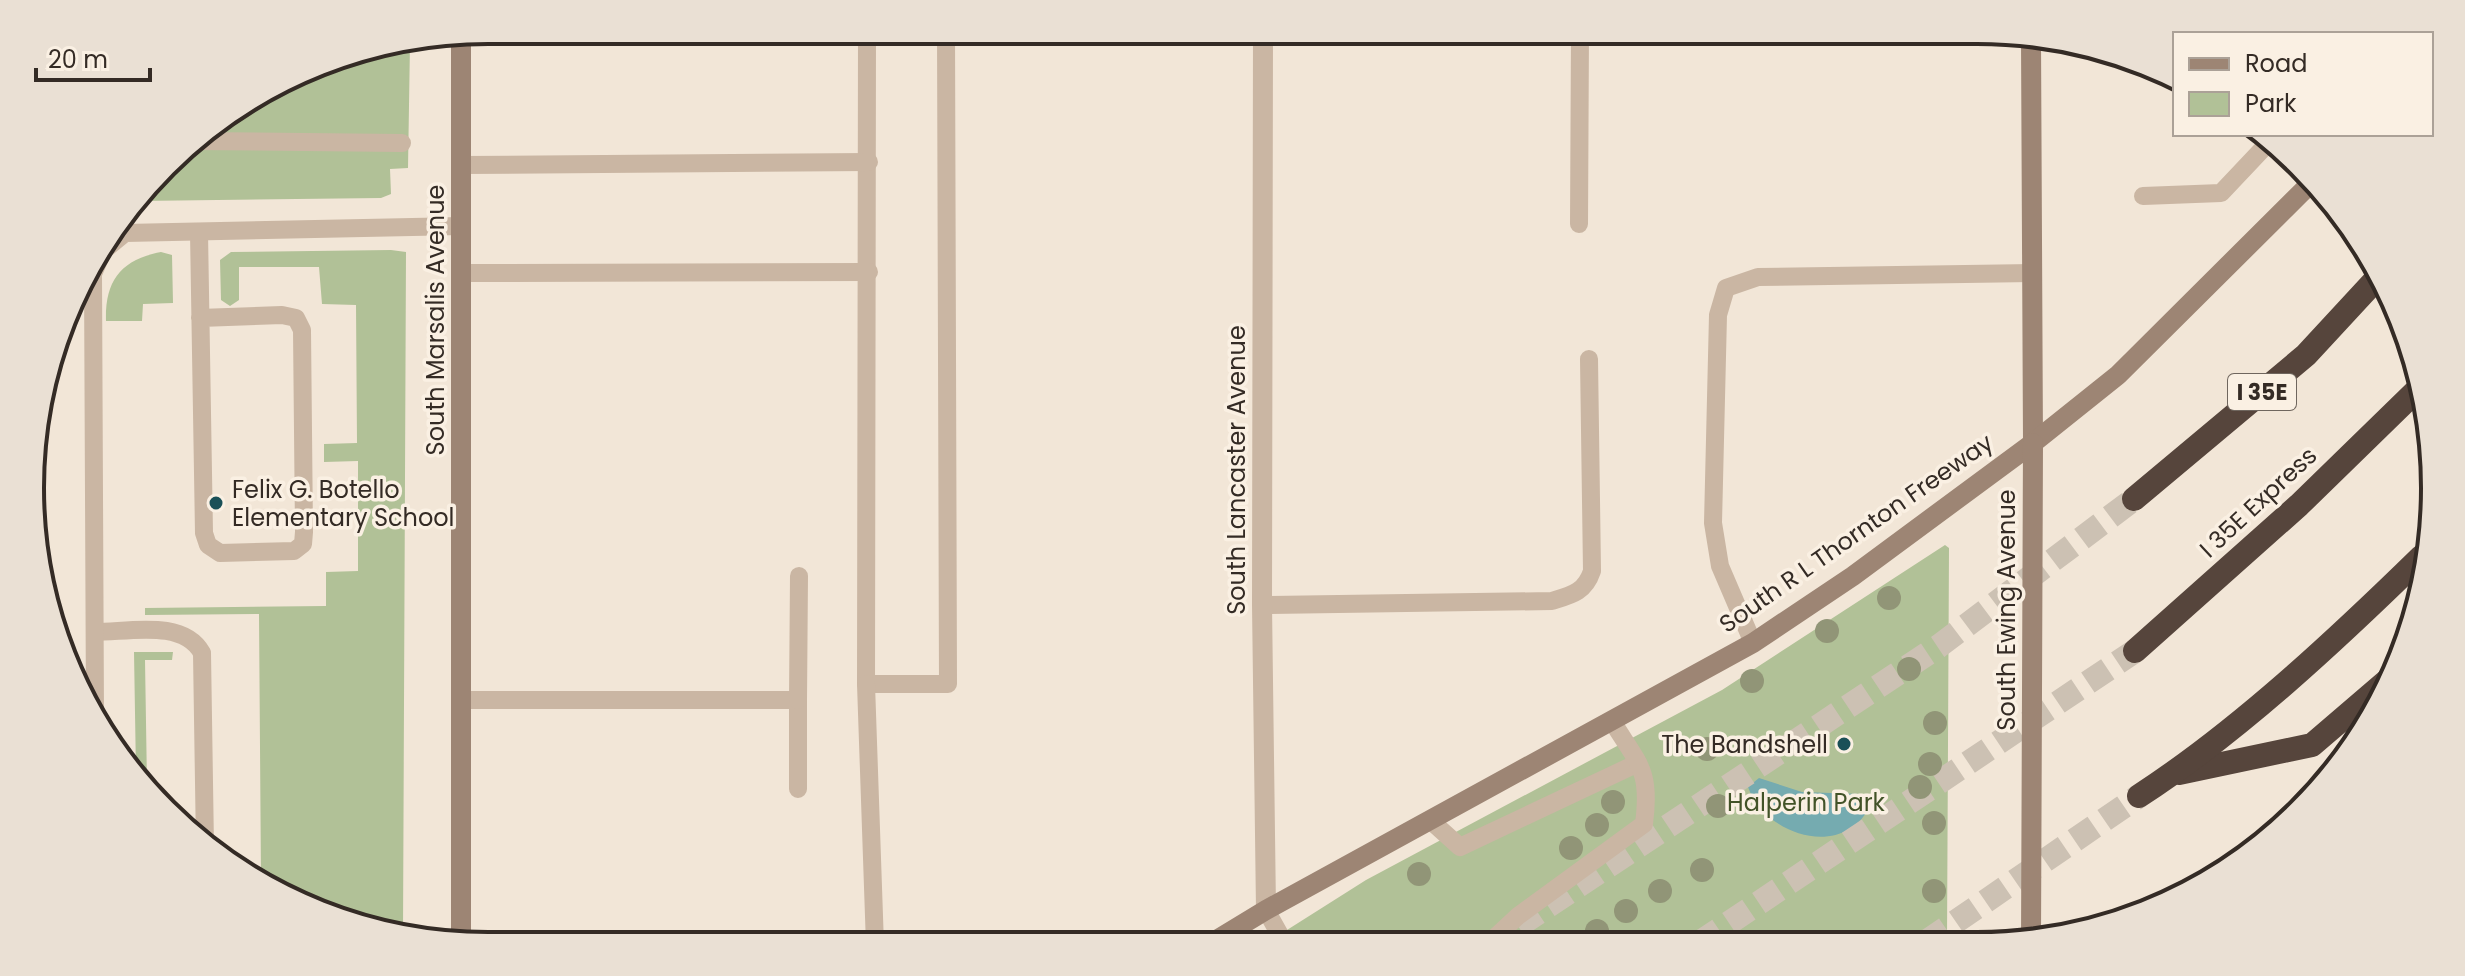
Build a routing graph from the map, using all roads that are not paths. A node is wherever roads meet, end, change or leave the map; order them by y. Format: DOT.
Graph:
graph roads {
  1 [pos="867,44"];
  2 [pos="946,44"];
  3 [pos="1263,44"];
  4 [pos="1580,44"];
  5 [pos="461,45"];
  6 [pos="2031,48"];
  7 [pos="211,141"];
  8 [pos="402,143"];
  9 [pos="2263,149"];
  10 [pos="869,162"];
  11 [pos="461,165"];
  12 [pos="2305,189"];
  13 [pos="2143,196"];
  14 [pos="1579,224"];
  15 [pos="461,226"];
  16 [pos="199,232"];
  17 [pos="125,233"];
  18 [pos="869,272"];
  19 [pos="461,273"];
  20 [pos="2033,273"];
  21 [pos="2371,284"];
  22 [pos="93,286"];
  23 [pos="200,318"];
  24 [pos="1589,359"];
  25 [pos="2411,396"];
  26 [pos="2033,443"];
  27 [pos="2134,499"];
  28 [pos="2414,564"];
  29 [pos="799,576"];
  30 [pos="1262,605"];
  31 [pos="95,632"];
  32 [pos="1753,643"];
  33 [pos="2135,651"];
  34 [pos="866,684"];
  35 [pos="95,694"];
  36 [pos="2369,696"];
  37 [pos="460,700"];
  38 [pos="798,700"];
  39 [pos="1612,721"];
  40 [pos="1638,763"];
  41 [pos="2172,775"];
  42 [pos="798,789"];
  43 [pos="2139,796"];
  44 [pos="1430,820"];
  45 [pos="205,830"];
  46 [pos="1266,910"];
  47 [pos="2031,928"];
  48 [pos="461,931"];
  49 [pos="875,932"];
  50 [pos="1230,932"];
  51 [pos="1278,932"];
  52 [pos="1501,932"];
  1 -- 10 [label="lane"];
  2 -- 34 [label="lane"];
  3 -- 30 [label="street, South Lancaster Avenue"];
  4 -- 14 [label="lane"];
  5 -- 11 [label="street, South Marsalis Avenue"];
  6 -- 20 [label="street, South Ewing Avenue"];
  7 -- 8 [label="lane"];
  9 -- 13 [label="lane"];
  10 -- 11 [label="lane"];
  10 -- 18 [label="lane"];
  11 -- 15 [label="street, South Marsalis Avenue"];
  12 -- 26 [label="street, South R L Thornton Freeway"];
  15 -- 16 [label="lane"];
  15 -- 19 [label="street, South Marsalis Avenue"];
  16 -- 17 [label="lane"];
  16 -- 23 [label="lane"];
  18 -- 19 [label="lane"];
  18 -- 34 [label="lane"];
  19 -- 37 [label="street, South Marsalis Avenue"];
  20 -- 26 [label="street, South Ewing Avenue"];
  20 -- 32 [label="lane"];
  21 -- 27 [label="highway, I 35E"];
  22 -- 31 [label="lane"];
  23 -- 23 [label="lane"];
  24 -- 30 [label="lane"];
  25 -- 33 [label="highway, I 35E Express"];
  26 -- 32 [label="street, South R L Thornton Freeway"];
  26 -- 47 [label="street, South Ewing Avenue, bridge"];
  28 -- 41 [label="highway"];
  29 -- 38 [label="lane"];
  30 -- 46 [label="street, South Lancaster Avenue"];
  31 -- 35 [label="lane"];
  31 -- 45 [label="lane"];
  32 -- 39 [label="street, South R L Thornton Freeway"];
  34 -- 49 [label="lane"];
  36 -- 41 [label="highway"];
  37 -- 38 [label="lane"];
  37 -- 48 [label="street, South Marsalis Avenue"];
  38 -- 42 [label="lane"];
  39 -- 40 [label="lane"];
  39 -- 44 [label="street, South R L Thornton Freeway"];
  40 -- 44 [label="lane"];
  40 -- 52 [label="lane"];
  41 -- 43 [label="highway"];
  44 -- 46 [label="street, South R L Thornton Freeway"];
  46 -- 50 [label="street, South R L Thornton Freeway"];
  46 -- 51 [label="lane"];
}
